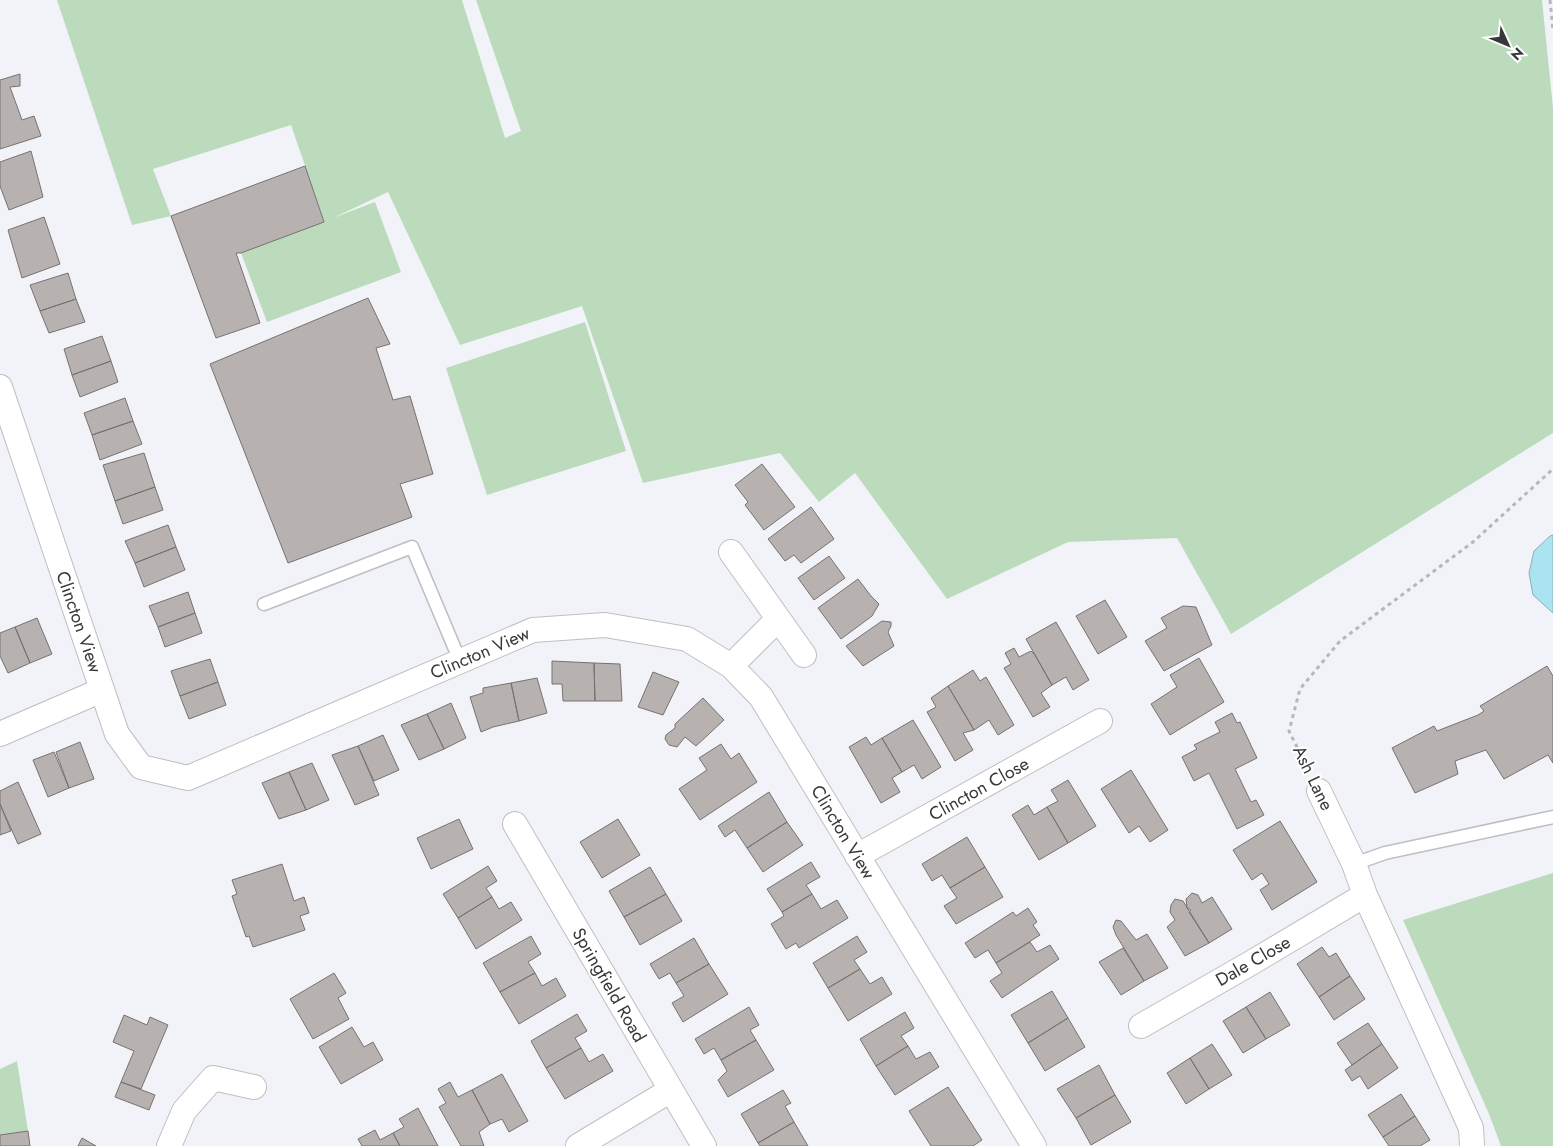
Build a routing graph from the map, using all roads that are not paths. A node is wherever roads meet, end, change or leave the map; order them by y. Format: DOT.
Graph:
graph roads {
  1 [pos="0,387"];
  2 [pos="7,432"];
  3 [pos="731,552"];
  4 [pos="264,604"];
  5 [pos="778,619"];
  6 [pos="804,655"];
  7 [pos="460,661"];
  8 [pos="732,666"];
  9 [pos="102,690"];
  10 [pos="1100,721"];
  11 [pos="0,734"];
  12 [pos="1319,791"];
  13 [pos="1553,817"];
  14 [pos="515,824"];
  15 [pos="857,856"];
  16 [pos="1354,864"];
  17 [pos="1365,895"];
  18 [pos="1141,1026"];
  19 [pos="254,1087"];
  20 [pos="671,1090"];
  21 [pos="169,1146"];
  22 [pos="578,1146"];
  23 [pos="704,1146"];
  24 [pos="1034,1146"];
  25 [pos="1472,1146"];
  1 -- 2 [label="street, Clincton View"];
  2 -- 9 [label="street, Clincton View"];
  3 -- 5 [label="street"];
  4 -- 7 [label="lane"];
  5 -- 6 [label="street"];
  5 -- 8 [label="street"];
  7 -- 8 [label="street, Clincton View"];
  7 -- 9 [label="street, Clincton View"];
  8 -- 15 [label="street, Clincton View"];
  9 -- 11 [label="street"];
  10 -- 15 [label="street, Clincton Close"];
  12 -- 16 [label="street, Ash Lane"];
  13 -- 16 [label="lane"];
  14 -- 20 [label="street, Springfield Road"];
  15 -- 24 [label="street, Clincton View"];
  16 -- 17 [label="street, Ash Lane"];
  17 -- 18 [label="street, Dale Close"];
  17 -- 25 [label="street, Ash Lane"];
  19 -- 21 [label="street"];
  20 -- 22 [label="street"];
  20 -- 23 [label="street, Springfield Road"];
}
